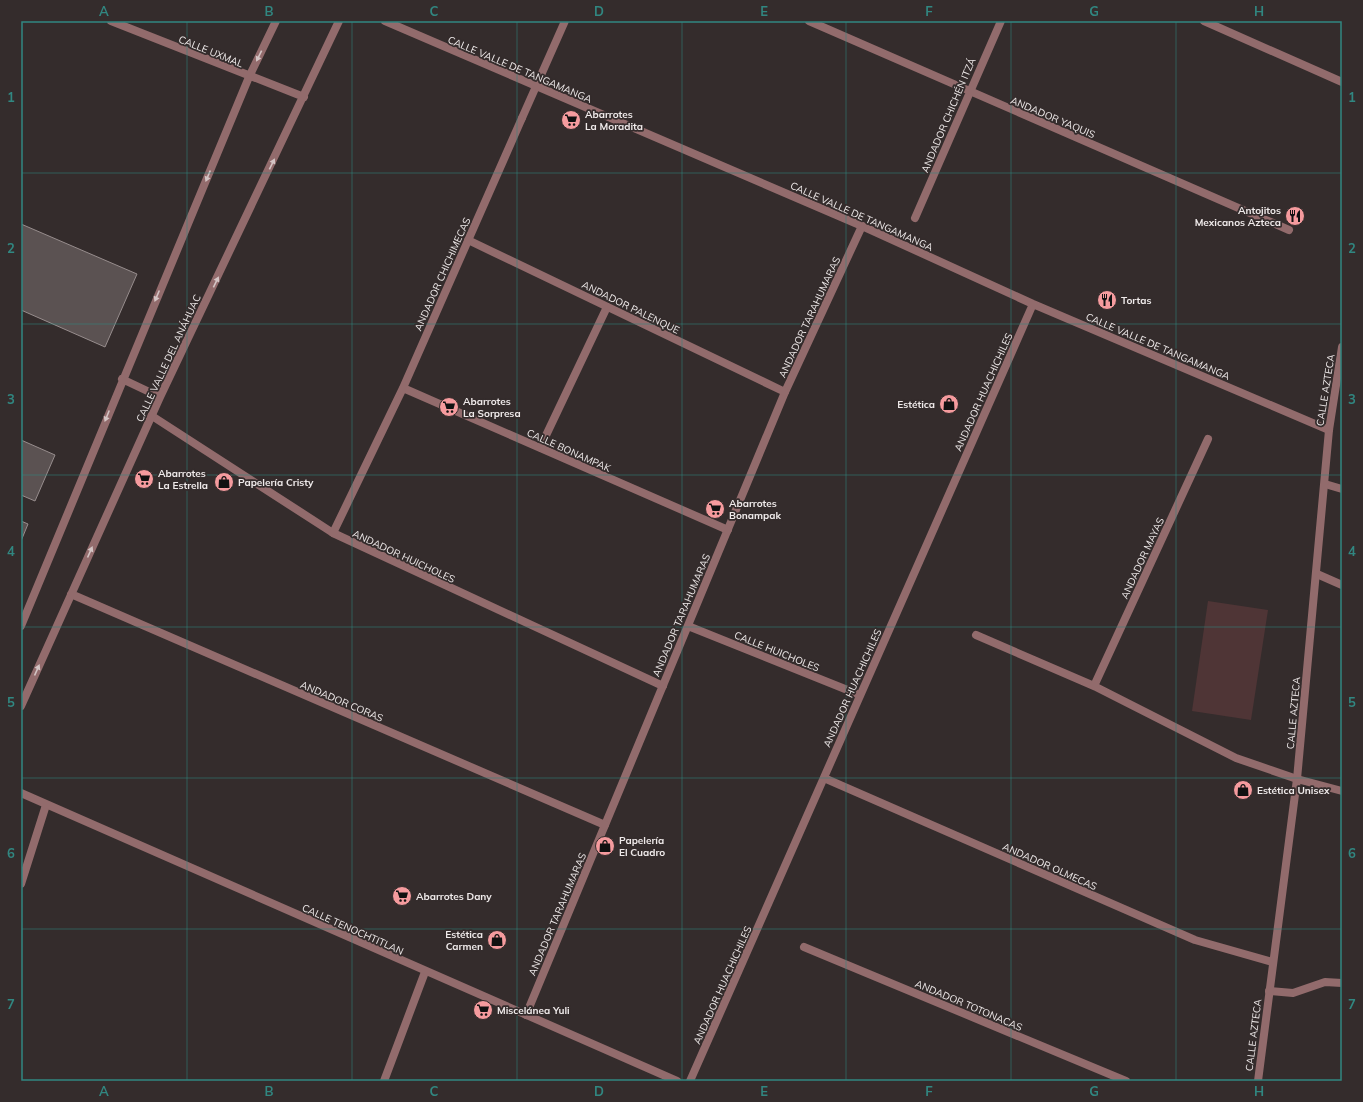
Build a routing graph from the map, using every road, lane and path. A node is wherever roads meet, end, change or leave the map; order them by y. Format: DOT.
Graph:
graph roads {
  1 [pos="111,21"];
  2 [pos="276,21"];
  3 [pos="339,21"];
  4 [pos="385,21"];
  5 [pos="565,21"];
  6 [pos="809,21"];
  7 [pos="1001,21"];
  8 [pos="1204,21"];
  9 [pos="249,77"];
  10 [pos="1342,82"];
  11 [pos="536,87"];
  12 [pos="969,92"];
  13 [pos="304,98"];
  14 [pos="915,218"];
  15 [pos="862,226"];
  16 [pos="1289,230"];
  17 [pos="468,240"];
  18 [pos="1033,304"];
  19 [pos="607,307"];
  20 [pos="1342,347"];
  21 [pos="122,379"];
  22 [pos="403,388"];
  23 [pos="785,392"];
  24 [pos="160,397"];
  25 [pos="152,416"];
  26 [pos="1329,430"];
  27 [pos="1208,439"];
  28 [pos="540,448"];
  29 [pos="1325,484"];
  30 [pos="1342,489"];
  31 [pos="728,530"];
  32 [pos="333,534"];
  33 [pos="1317,574"];
  34 [pos="1342,585"];
  35 [pos="71,594"];
  36 [pos="21,626"];
  37 [pos="688,626"];
  38 [pos="976,635"];
  39 [pos="663,686"];
  40 [pos="1094,686"];
  41 [pos="860,695"];
  42 [pos="21,706"];
  43 [pos="824,778"];
  44 [pos="1297,780"];
  45 [pos="1342,791"];
  46 [pos="21,793"];
  47 [pos="46,805"];
  48 [pos="605,825"];
  49 [pos="21,884"];
  50 [pos="804,947"];
  51 [pos="1272,962"];
  52 [pos="425,972"];
  53 [pos="1342,983"];
  54 [pos="1269,991"];
  55 [pos="526,1015"];
  56 [pos="384,1081"];
  57 [pos="677,1081"];
  58 [pos="690,1081"];
  59 [pos="1126,1081"];
  60 [pos="1258,1081"];
  1 -- 9 [label="street, CALLE UXMAL"];
  2 -- 9 [label="street, one-way"];
  3 -- 13 [label="street, CALLE VALLE DEL ANÁHUAC"];
  4 -- 11 [label="street, CALLE VALLE DE TANGAMANGA"];
  5 -- 11 [label="street, ANDADOR CHICHIMECAS"];
  6 -- 12 [label="street, ANDADOR YAQUIS"];
  7 -- 12 [label="street, ANDADOR CHICHÉN ITZÁ"];
  8 -- 10 [label="street"];
  9 -- 13 [label="street, CALLE UXMAL"];
  9 -- 21 [label="street, one-way"];
  11 -- 15 [label="street, CALLE VALLE DE TANGAMANGA"];
  11 -- 17 [label="street, ANDADOR CHICHIMECAS"];
  12 -- 14 [label="street, ANDADOR CHICHÉN ITZÁ"];
  12 -- 16 [label="street, ANDADOR YAQUIS"];
  24 -- 13 [label="street, CALLE VALLE DEL ANÁHUAC, one-way"];
  15 -- 18 [label="street, CALLE VALLE DE TANGAMANGA"];
  15 -- 23 [label="street, ANDADOR TARAHUMARAS"];
  17 -- 19 [label="street, ANDADOR PALENQUE"];
  17 -- 22 [label="street, ANDADOR CHICHIMECAS"];
  18 -- 26 [label="street, CALLE VALLE DE TANGAMANGA"];
  18 -- 41 [label="street, ANDADOR HUACHICHILES"];
  19 -- 23 [label="street, ANDADOR PALENQUE"];
  19 -- 28 [label="street"];
  20 -- 26 [label="street, CALLE AZTECA"];
  21 -- 24 [label="street"];
  21 -- 36 [label="street, one-way"];
  22 -- 28 [label="street, CALLE BONAMPAK"];
  22 -- 32 [label="street, ANDADOR CHICHIMECAS"];
  23 -- 31 [label="street, ANDADOR TARAHUMARAS"];
  24 -- 25 [label="street, CALLE VALLE DEL ANÁHUAC"];
  25 -- 32 [label="street, ANDADOR HUICHOLES"];
  35 -- 25 [label="street, CALLE VALLE DEL ANÁHUAC, one-way"];
  26 -- 29 [label="street, CALLE AZTECA"];
  27 -- 40 [label="street, ANDADOR MAYAS"];
  28 -- 31 [label="street, CALLE BONAMPAK"];
  29 -- 30 [label="street"];
  29 -- 33 [label="street, CALLE AZTECA"];
  31 -- 37 [label="street, ANDADOR TARAHUMARAS"];
  32 -- 39 [label="street, ANDADOR HUICHOLES"];
  33 -- 34 [label="street"];
  33 -- 44 [label="street, CALLE AZTECA"];
  42 -- 35 [label="street, CALLE VALLE DEL ANÁHUAC, one-way"];
  35 -- 48 [label="street, ANDADOR CORAS"];
  37 -- 39 [label="street, ANDADOR TARAHUMARAS"];
  37 -- 41 [label="street, CALLE HUICHOLES"];
  38 -- 40 [label="street"];
  39 -- 48 [label="street, ANDADOR TARAHUMARAS"];
  40 -- 44 [label="street"];
  41 -- 43 [label="street, ANDADOR HUACHICHILES"];
  43 -- 51 [label="street, ANDADOR OLMECAS"];
  43 -- 58 [label="street, ANDADOR HUACHICHILES"];
  44 -- 45 [label="street"];
  44 -- 51 [label="street, CALLE AZTECA"];
  46 -- 47 [label="street, CALLE TENOCHTITLAN"];
  47 -- 49 [label="street"];
  47 -- 52 [label="street, CALLE TENOCHTITLAN"];
  48 -- 55 [label="street, ANDADOR TARAHUMARAS"];
  50 -- 59 [label="street, ANDADOR TOTONACAS"];
  51 -- 54 [label="street, CALLE AZTECA"];
  52 -- 55 [label="street, CALLE TENOCHTITLAN"];
  52 -- 56 [label="street"];
  53 -- 54 [label="street"];
  54 -- 60 [label="street, CALLE AZTECA"];
  55 -- 57 [label="street, CALLE TENOCHTITLAN"];
}
